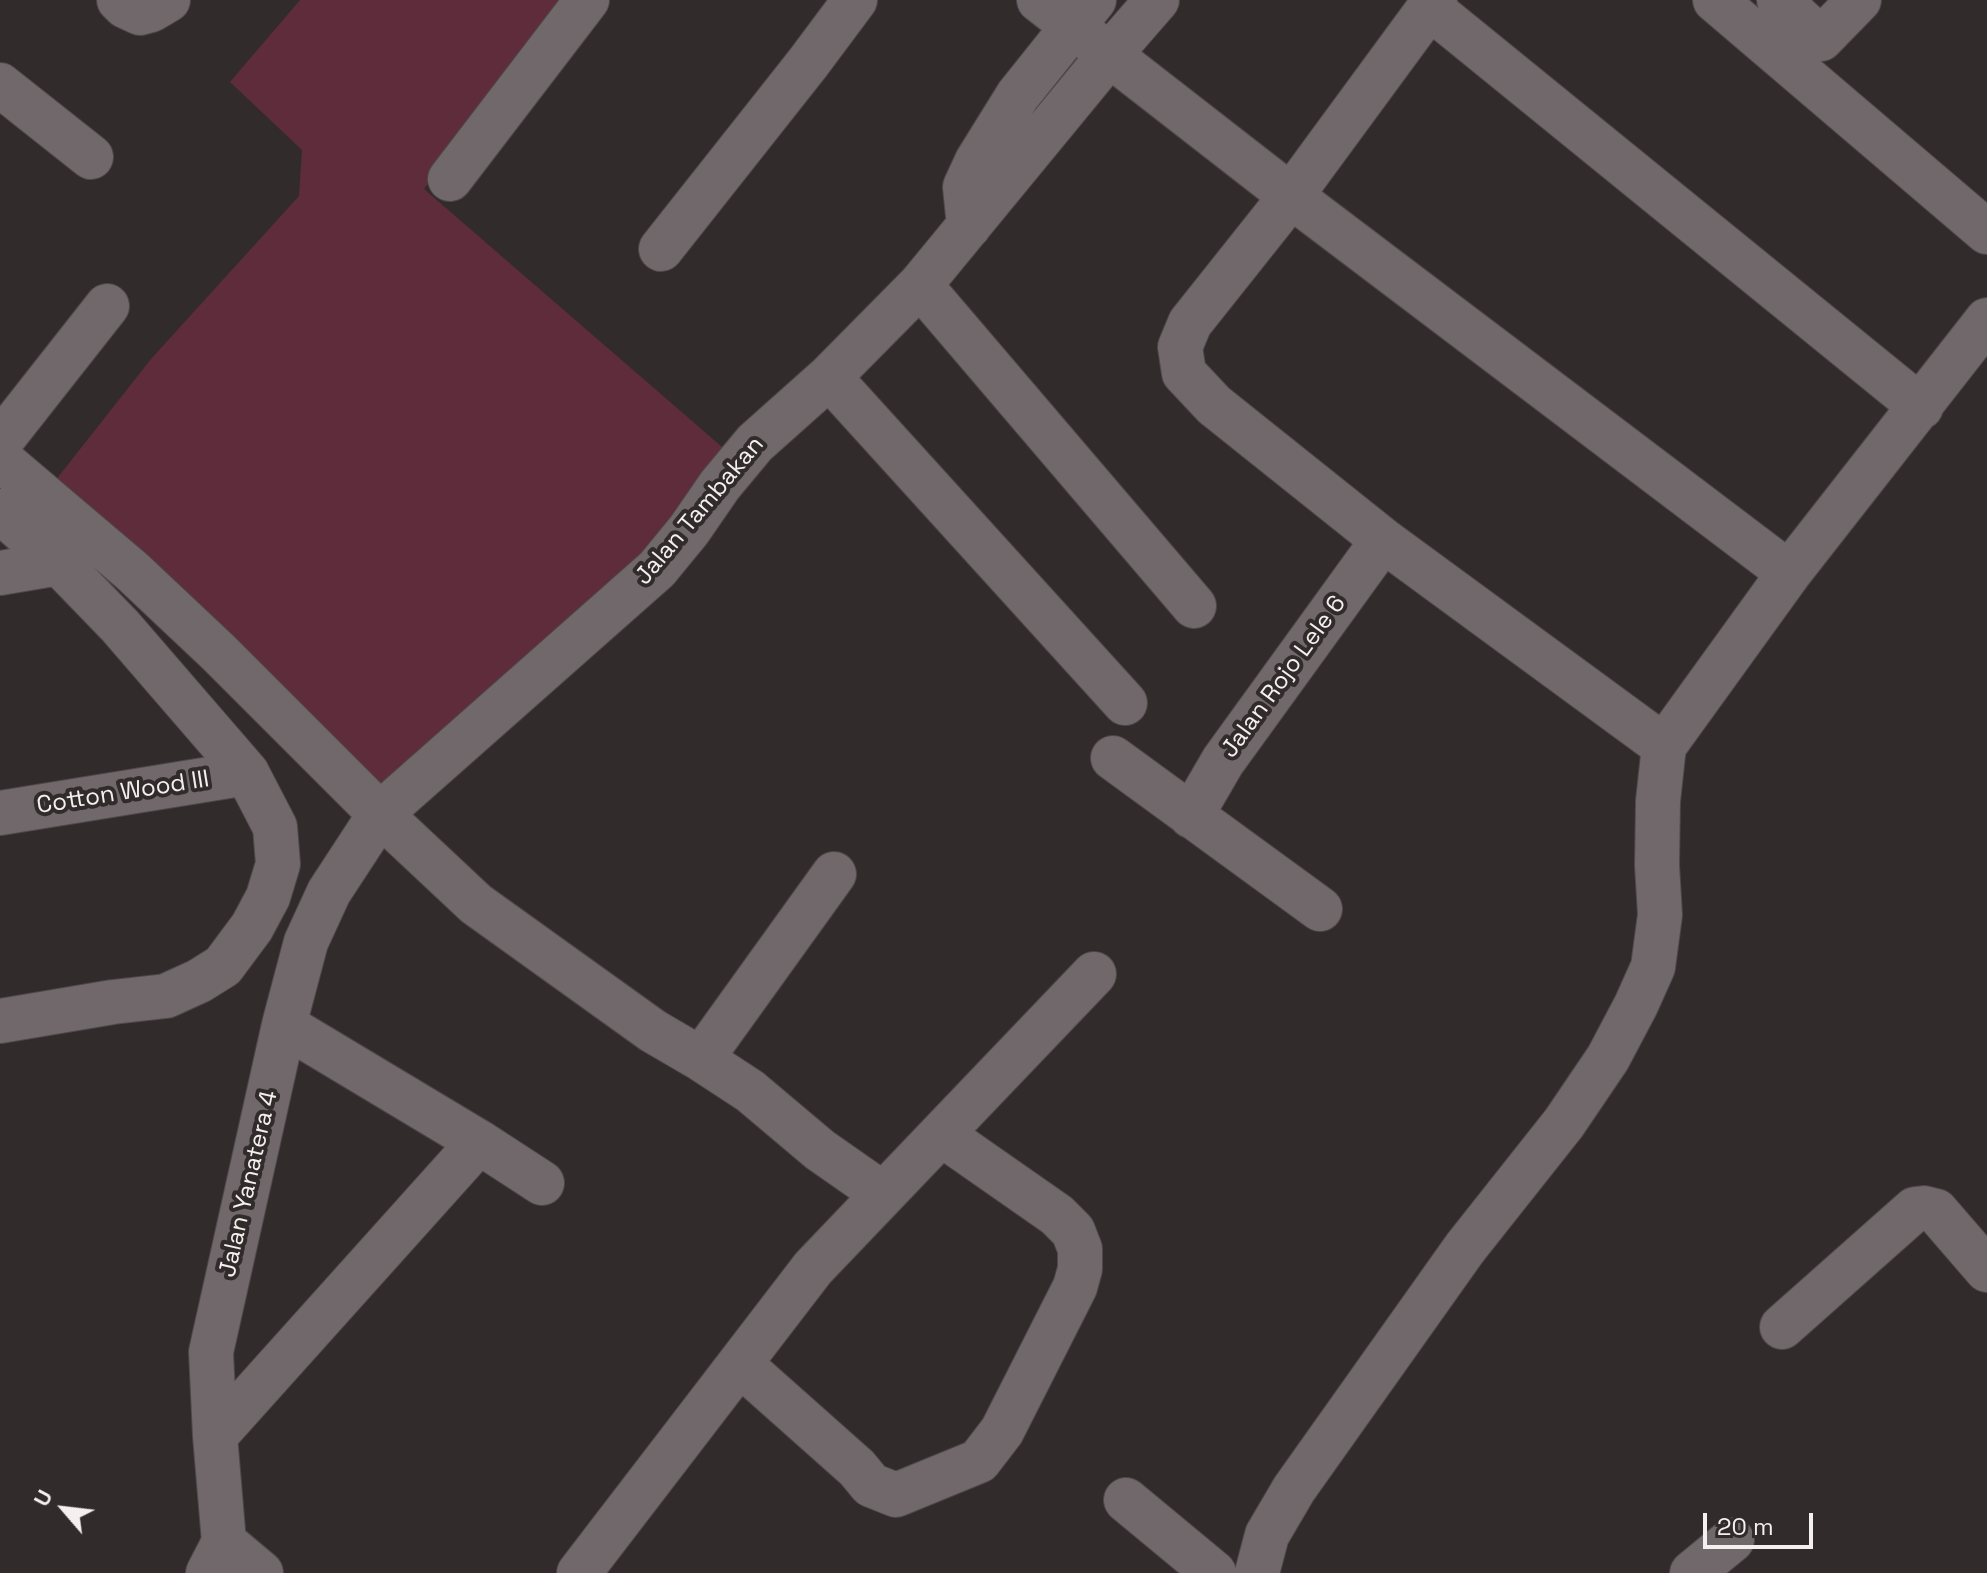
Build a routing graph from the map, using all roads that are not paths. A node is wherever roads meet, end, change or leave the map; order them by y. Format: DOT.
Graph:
graph roads {
  1 [pos="119,0"];
  2 [pos="168,0"];
  3 [pos="587,0"];
  4 [pos="855,0"];
  5 [pos="1039,0"];
  6 [pos="1157,0"];
  7 [pos="1715,0"];
  8 [pos="1779,0"];
  9 [pos="1859,0"];
  10 [pos="1432,4"];
  11 [pos="1084,13"];
  12 [pos="1110,54"];
  13 [pos="0,85"];
  14 [pos="91,157"];
  15 [pos="450,179"];
  16 [pos="1291,196"];
  17 [pos="969,226"];
  18 [pos="1987,232"];
  19 [pos="661,249"];
  20 [pos="920,285"];
  21 [pos="107,306"];
  22 [pos="1987,320"];
  23 [pos="829,377"];
  24 [pos="1921,407"];
  25 [pos="0,442"];
  26 [pos="0,459"];
  27 [pos="0,511"];
  28 [pos="1383,540"];
  29 [pos="59,563"];
  30 [pos="0,573"];
  31 [pos="1789,573"];
  32 [pos="1194,606"];
  33 [pos="1125,703"];
  34 [pos="1664,746"];
  35 [pos="1113,758"];
  36 [pos="247,773"];
  37 [pos="0,813"];
  38 [pos="380,814"];
  39 [pos="1191,816"];
  40 [pos="834,874"];
  41 [pos="1320,909"];
  42 [pos="1094,974"];
  43 [pos="0,1021"];
  44 [pos="284,1025"];
  45 [pos="701,1059"];
  46 [pos="941,1134"];
  47 [pos="479,1142"];
  48 [pos="542,1183"];
  49 [pos="883,1194"];
  50 [pos="1987,1270"];
  51 [pos="1782,1327"];
  52 [pos="740,1364"];
  53 [pos="215,1436"];
  54 [pos="1126,1500"];
  55 [pos="1732,1540"];
  56 [pos="216,1558"];
  57 [pos="261,1573"];
  58 [pos="579,1573"];
  59 [pos="1214,1573"];
  60 [pos="1257,1573"];
  61 [pos="1692,1573"];
  1 -- 2 [label="street"];
  3 -- 15 [label="street"];
  4 -- 19 [label="street"];
  5 -- 11 [label="street"];
  6 -- 12 [label="street, Jalan Tambakan"];
  7 -- 18 [label="street"];
  8 -- 9 [label="street"];
  10 -- 16 [label="street"];
  10 -- 24 [label="street"];
  11 -- 12 [label="street"];
  11 -- 17 [label="street"];
  12 -- 16 [label="street"];
  12 -- 17 [label="street, Jalan Tambakan"];
  13 -- 14 [label="street"];
  16 -- 28 [label="street"];
  16 -- 31 [label="street"];
  17 -- 20 [label="street, Jalan Tambakan"];
  20 -- 23 [label="street, Jalan Tambakan"];
  20 -- 32 [label="street"];
  21 -- 25 [label="street"];
  22 -- 24 [label="street"];
  23 -- 33 [label="street"];
  23 -- 38 [label="street, Jalan Tambakan"];
  24 -- 31 [label="street"];
  26 -- 38 [label="street"];
  27 -- 29 [label="street"];
  28 -- 34 [label="street"];
  28 -- 39 [label="street, Jalan Rojo Lele 6"];
  29 -- 30 [label="street"];
  29 -- 36 [label="street"];
  31 -- 34 [label="street"];
  34 -- 60 [label="street"];
  35 -- 39 [label="street"];
  36 -- 37 [label="street, Cotton Wood III"];
  36 -- 43 [label="street"];
  38 -- 44 [label="street, Jalan Yanatera 4"];
  38 -- 45 [label="street"];
  39 -- 41 [label="street"];
  40 -- 45 [label="street"];
  42 -- 46 [label="street"];
  44 -- 47 [label="street"];
  44 -- 53 [label="street, Jalan Yanatera 4"];
  45 -- 49 [label="street"];
  46 -- 49 [label="street"];
  46 -- 52 [label="street"];
  47 -- 48 [label="street"];
  47 -- 53 [label="street"];
  49 -- 52 [label="street"];
  50 -- 51 [label="street"];
  52 -- 58 [label="street"];
  53 -- 56 [label="street, Jalan Yanatera 4"];
  54 -- 59 [label="street"];
  55 -- 61 [label="street"];
  56 -- 57 [label="street"];
}
